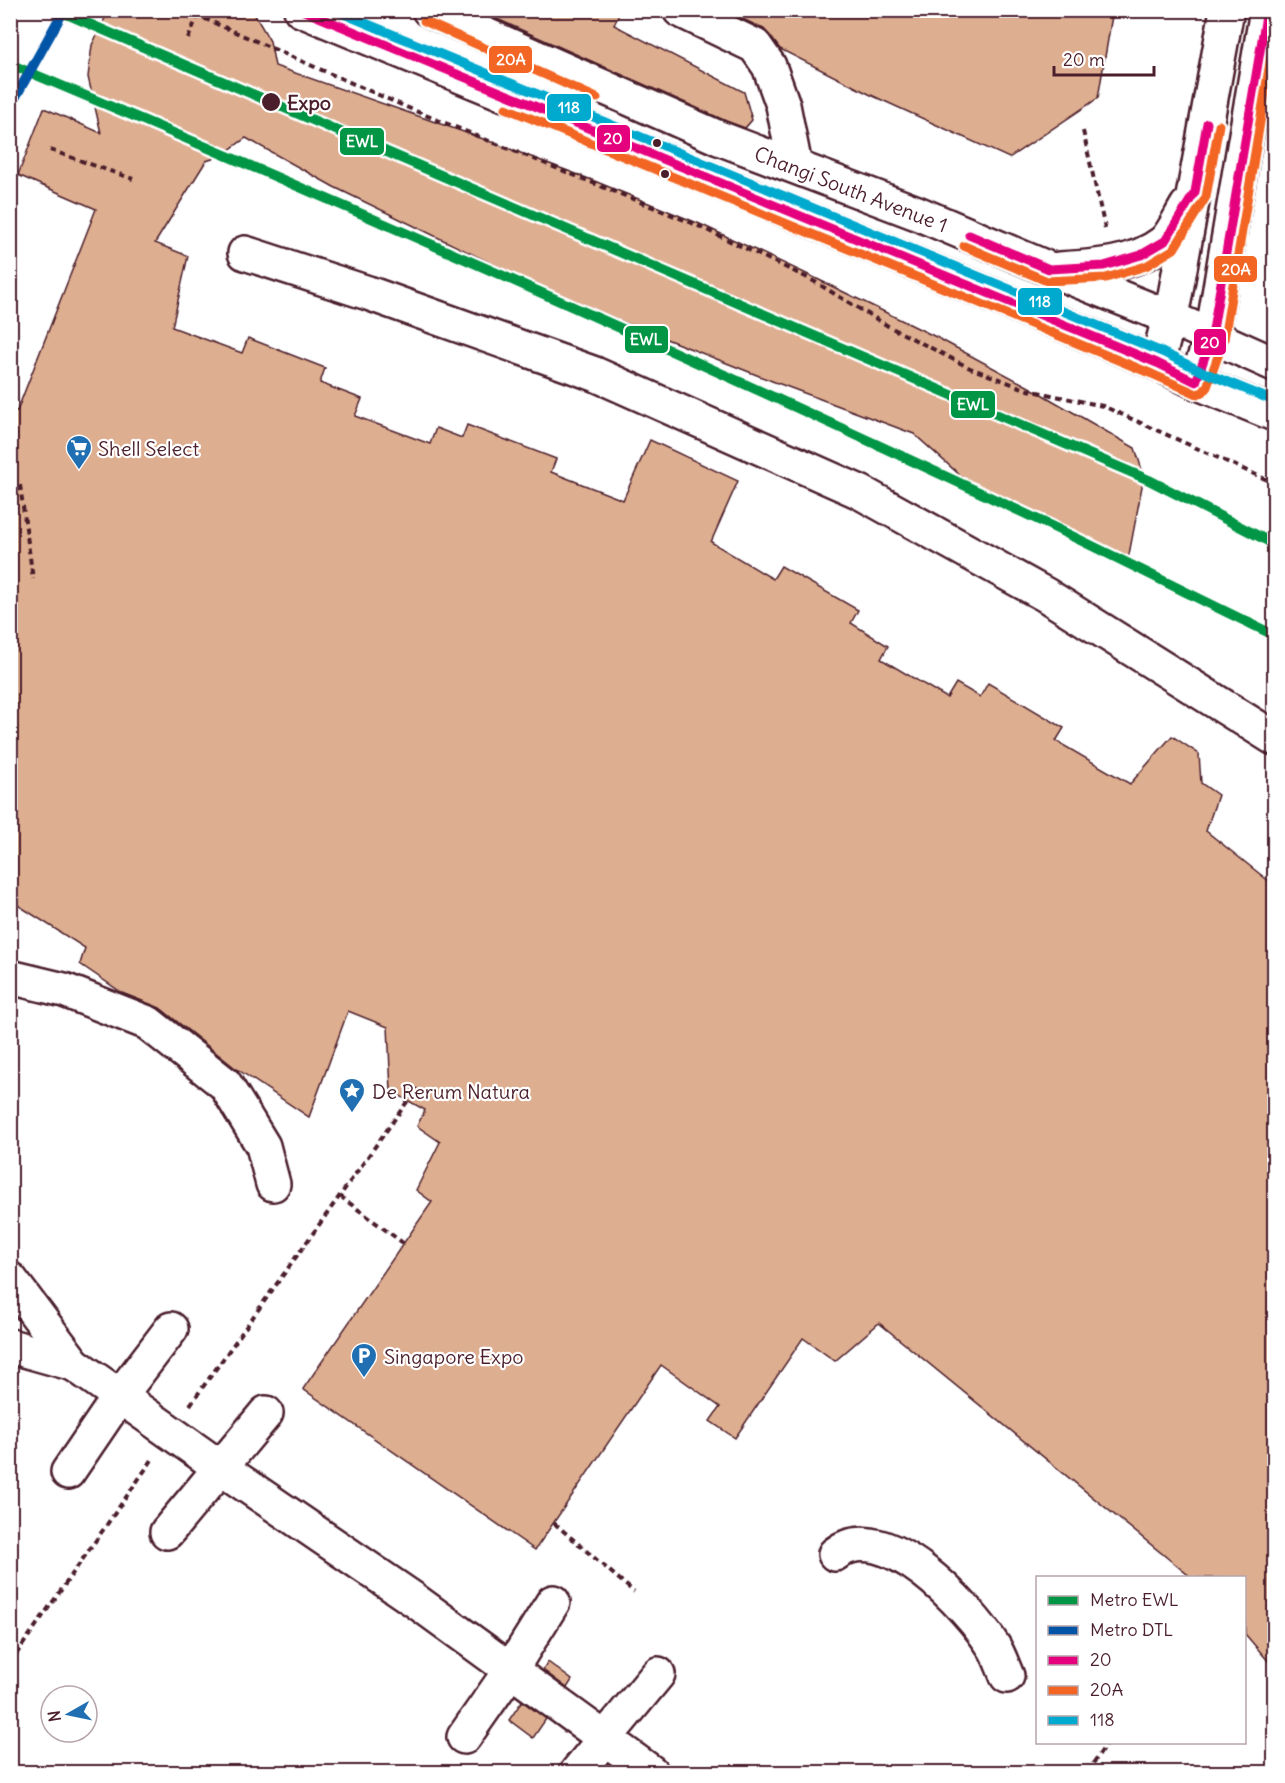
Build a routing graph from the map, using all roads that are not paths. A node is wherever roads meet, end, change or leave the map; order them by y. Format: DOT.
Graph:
graph roads {
  1 [pos="37,10"];
  2 [pos="301,10"];
  3 [pos="429,10"];
  4 [pos="680,10"];
  5 [pos="1227,10"];
  6 [pos="1267,10"];
  7 [pos="10,67"];
  8 [pos="795,166"];
  9 [pos="1195,192"];
  10 [pos="245,253"];
  11 [pos="1048,269"];
  12 [pos="1171,318"];
  13 [pos="1212,336"];
  14 [pos="1157,363"];
  15 [pos="1275,364"];
  16 [pos="1196,382"];
  17 [pos="1275,414"];
  18 [pos="1275,738"];
  19 [pos="10,977"];
  20 [pos="273,1184"];
  21 [pos="10,1279"];
  22 [pos="171,1329"];
  23 [pos="10,1346"];
  24 [pos="74,1364"];
  25 [pos="119,1397"];
  26 [pos="266,1413"];
  27 [pos="221,1468"];
  28 [pos="68,1472"];
  29 [pos="167,1532"];
  30 [pos="835,1554"];
  31 [pos="554,1602"];
  32 [pos="510,1671"];
  33 [pos="658,1674"];
  34 [pos="1007,1676"];
  35 [pos="464,1737"];
  36 [pos="604,1740"];
  37 [pos="577,1773"];
  38 [pos="651,1773"];
  1 -- 7 [label="street"];
  2 -- 14 [label="street"];
  3 -- 8 [label="street, Changi South Avenue 1"];
  4 -- 8 [label="street"];
  5 -- 9 [label="street"];
  6 -- 13 [label="street"];
  8 -- 11 [label="street, Changi South Avenue 1"];
  9 -- 11 [label="street"];
  9 -- 12 [label="street"];
  10 -- 18 [label="street"];
  11 -- 12 [label="street, Changi South Avenue 1"];
  12 -- 13 [label="street, Changi South Avenue 1"];
  12 -- 14 [label="street"];
  13 -- 15 [label="street, Changi South Avenue 1"];
  13 -- 16 [label="street"];
  14 -- 16 [label="street"];
  16 -- 17 [label="street"];
  19 -- 20 [label="street"];
  21 -- 24 [label="street"];
  22 -- 25 [label="street"];
  23 -- 24 [label="street"];
  24 -- 25 [label="street"];
  25 -- 27 [label="street"];
  25 -- 28 [label="street"];
  26 -- 27 [label="street"];
  27 -- 29 [label="street"];
  27 -- 32 [label="street"];
  30 -- 34 [label="street"];
  31 -- 32 [label="street"];
  32 -- 35 [label="street"];
  32 -- 36 [label="street"];
  33 -- 36 [label="street"];
  36 -- 37 [label="street"];
  36 -- 38 [label="street"];
}
